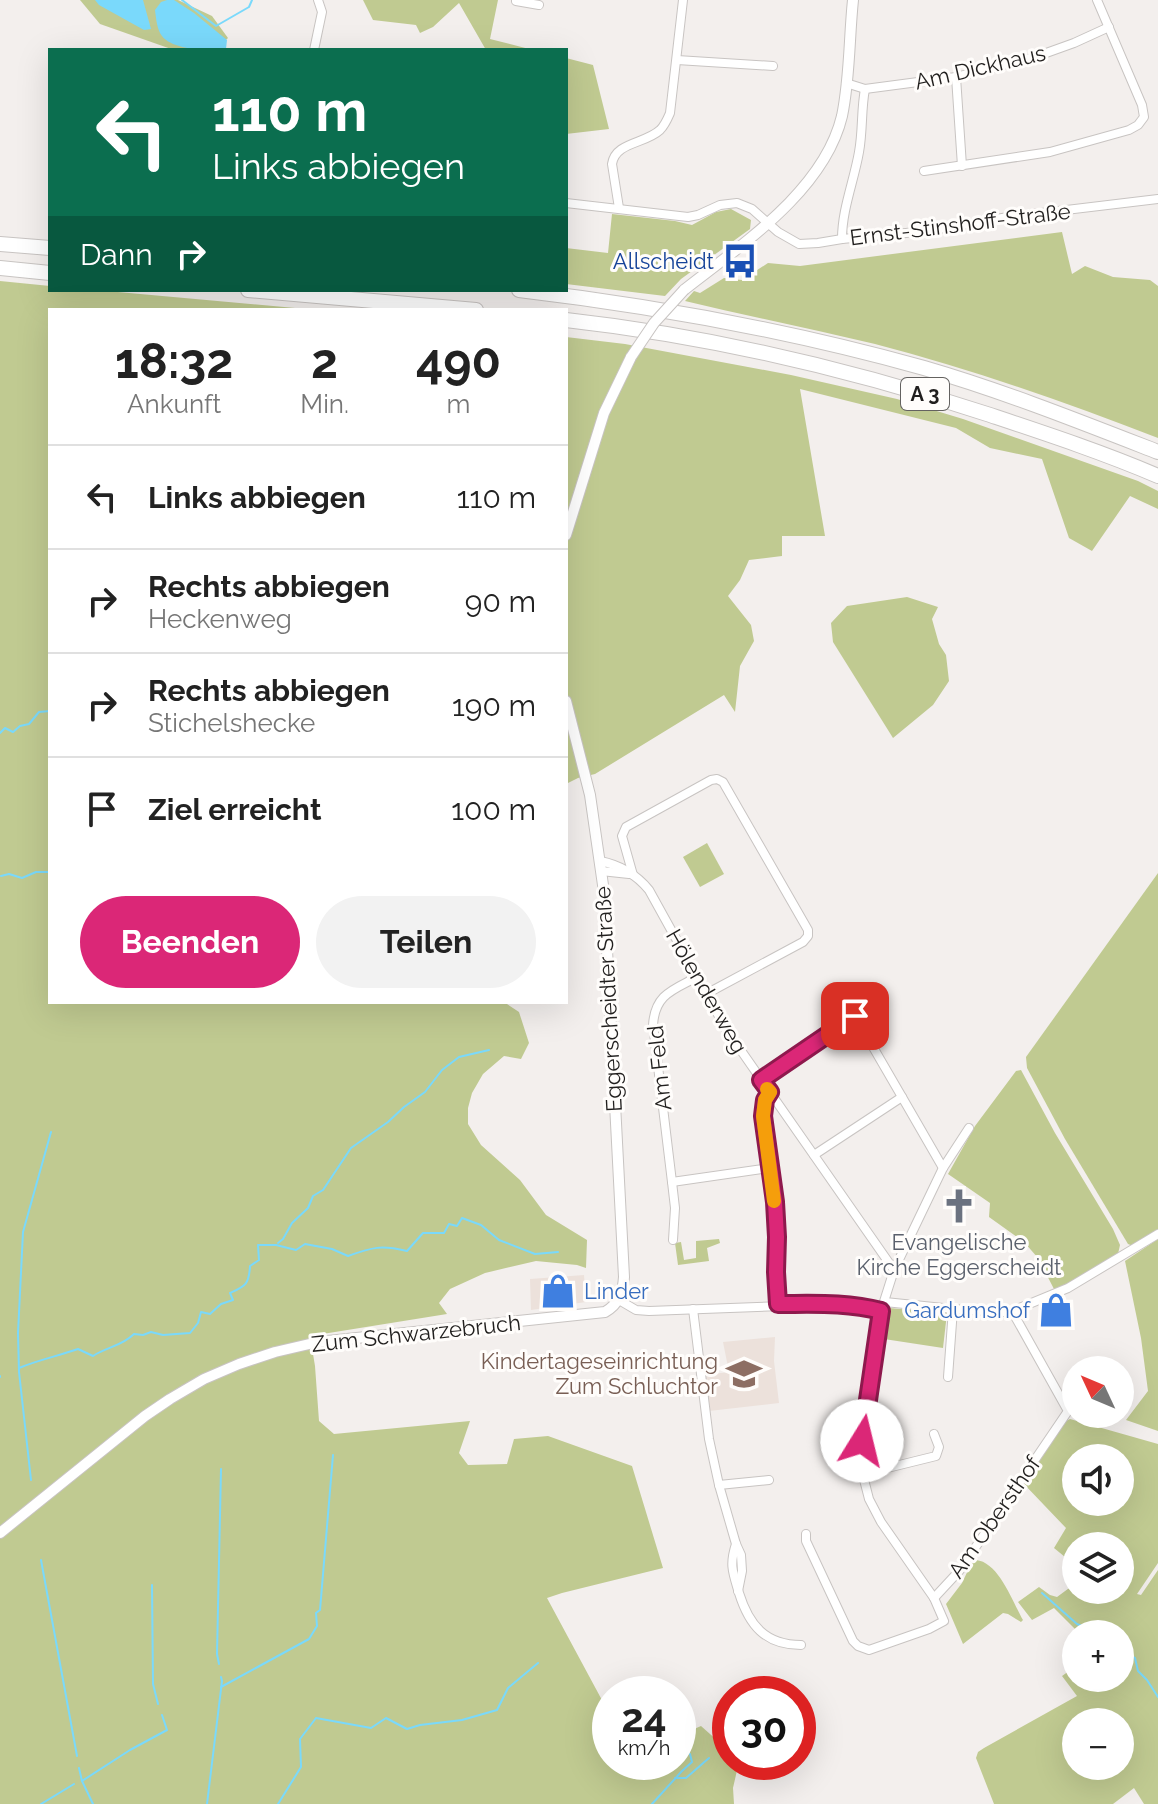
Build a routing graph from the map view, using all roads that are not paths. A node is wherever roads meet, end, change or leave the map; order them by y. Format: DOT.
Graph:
graph roads {
  1 [pos="318,0"];
  2 [pos="683,0"];
  3 [pos="853,0"];
  4 [pos="1097,0"];
  5 [pos="516,1"];
  6 [pos="541,4"];
  7 [pos="1109,27"];
  8 [pos="314,48"];
  9 [pos="677,60"];
  10 [pos="773,66"];
  11 [pos="956,77"];
  12 [pos="846,83"];
  13 [pos="865,89"];
  14 [pos="962,166"];
  15 [pos="924,171"];
  16 [pos="1158,199"];
  17 [pos="568,203"];
  18 [pos="619,208"];
  19 [pos="768,223"];
  20 [pos="842,239"];
  21 [pos="0,244"];
  22 [pos="48,248"];
  23 [pos="0,268"];
  24 [pos="48,273"];
  25 [pos="271,292"];
  26 [pos="536,292"];
  27 [pos="453,308"];
  28 [pos="568,320"];
  29 [pos="1158,452"];
  30 [pos="1158,476"];
  31 [pos="568,529"];
  32 [pos="568,709"];
  33 [pos="601,866"];
  34 [pos="633,876"];
  35 [pos="697,977"];
  36 [pos="706,994"];
  37 [pos="761,1080"];
  38 [pos="770,1092"];
  39 [pos="902,1097"];
  40 [pos="969,1128"];
  41 [pos="814,1155"];
  42 [pos="769,1168"];
  43 [pos="943,1168"];
  44 [pos="672,1182"];
  45 [pos="1158,1234"];
  46 [pos="673,1240"];
  47 [pos="894,1270"];
  48 [pos="619,1300"];
  49 [pos="778,1304"];
  50 [pos="883,1307"];
  51 [pos="693,1309"];
  52 [pos="953,1309"];
  53 [pos="1012,1311"];
  54 [pos="948,1377"];
  55 [pos="934,1434"];
  56 [pos="863,1474"];
  57 [pos="769,1480"];
  58 [pos="719,1485"];
  59 [pos="0,1533"];
  60 [pos="806,1534"];
  61 [pos="934,1598"];
  62 [pos="801,1645"];
  1 -- 8 [label="street"];
  2 -- 9 [label="street"];
  3 -- 12 [label="street"];
  4 -- 7 [label="street"];
  5 -- 6 [label="street"];
  7 -- 11 [label="street, Am Dickhaus"];
  7 -- 14 [label="street"];
  9 -- 10 [label="street"];
  9 -- 18 [label="street"];
  11 -- 13 [label="street, Am Dickhaus"];
  11 -- 14 [label="street"];
  12 -- 13 [label="street, Am Dickhaus"];
  12 -- 19 [label="street"];
  13 -- 20 [label="street"];
  14 -- 15 [label="street"];
  16 -- 20 [label="street, Ernst-Stinshoff-Straße"];
  17 -- 18 [label="street"];
  18 -- 19 [label="street"];
  19 -- 20 [label="street, Ernst-Stinshoff-Straße"];
  19 -- 31 [label="street, bridge"];
  21 -- 22 [label="highway"];
  23 -- 24 [label="highway"];
  25 -- 27 [label="highway"];
  26 -- 29 [label="highway, A 3"];
  28 -- 30 [label="highway, A 3"];
  32 -- 33 [label="street, Eggerscheidter Straße"];
  33 -- 34 [label="street, Hölenderweg"];
  33 -- 48 [label="street, Eggerscheidter Straße"];
  34 -- 35 [label="street, Hölenderweg"];
  34 -- 36 [label="street"];
  35 -- 36 [label="street, Hölenderweg"];
  35 -- 44 [label="street, Am Feld"];
  36 -- 37 [label="street, Hölenderweg"];
  37 -- 38 [label="street, Hölenderweg"];
  37 -- 39 [label="street"];
  38 -- 41 [label="street, Hölenderweg"];
  38 -- 42 [label="street"];
  39 -- 41 [label="street"];
  39 -- 43 [label="street"];
  40 -- 43 [label="street"];
  41 -- 47 [label="street, Hölenderweg"];
  42 -- 44 [label="street"];
  42 -- 49 [label="street"];
  43 -- 47 [label="street"];
  44 -- 46 [label="street, Am Feld"];
  45 -- 53 [label="street"];
  47 -- 50 [label="street"];
  48 -- 51 [label="street"];
  48 -- 59 [label="street, Zum Schwarzebruch"];
  49 -- 50 [label="street"];
  49 -- 51 [label="street"];
  50 -- 52 [label="street"];
  50 -- 56 [label="street"];
  51 -- 58 [label="street"];
  52 -- 53 [label="street"];
  52 -- 54 [label="street"];
  53 -- 61 [label="street, Am Obersthof"];
  55 -- 56 [label="street"];
  56 -- 61 [label="street"];
  57 -- 58 [label="street"];
  58 -- 62 [label="street"];
  60 -- 61 [label="street"];
}
